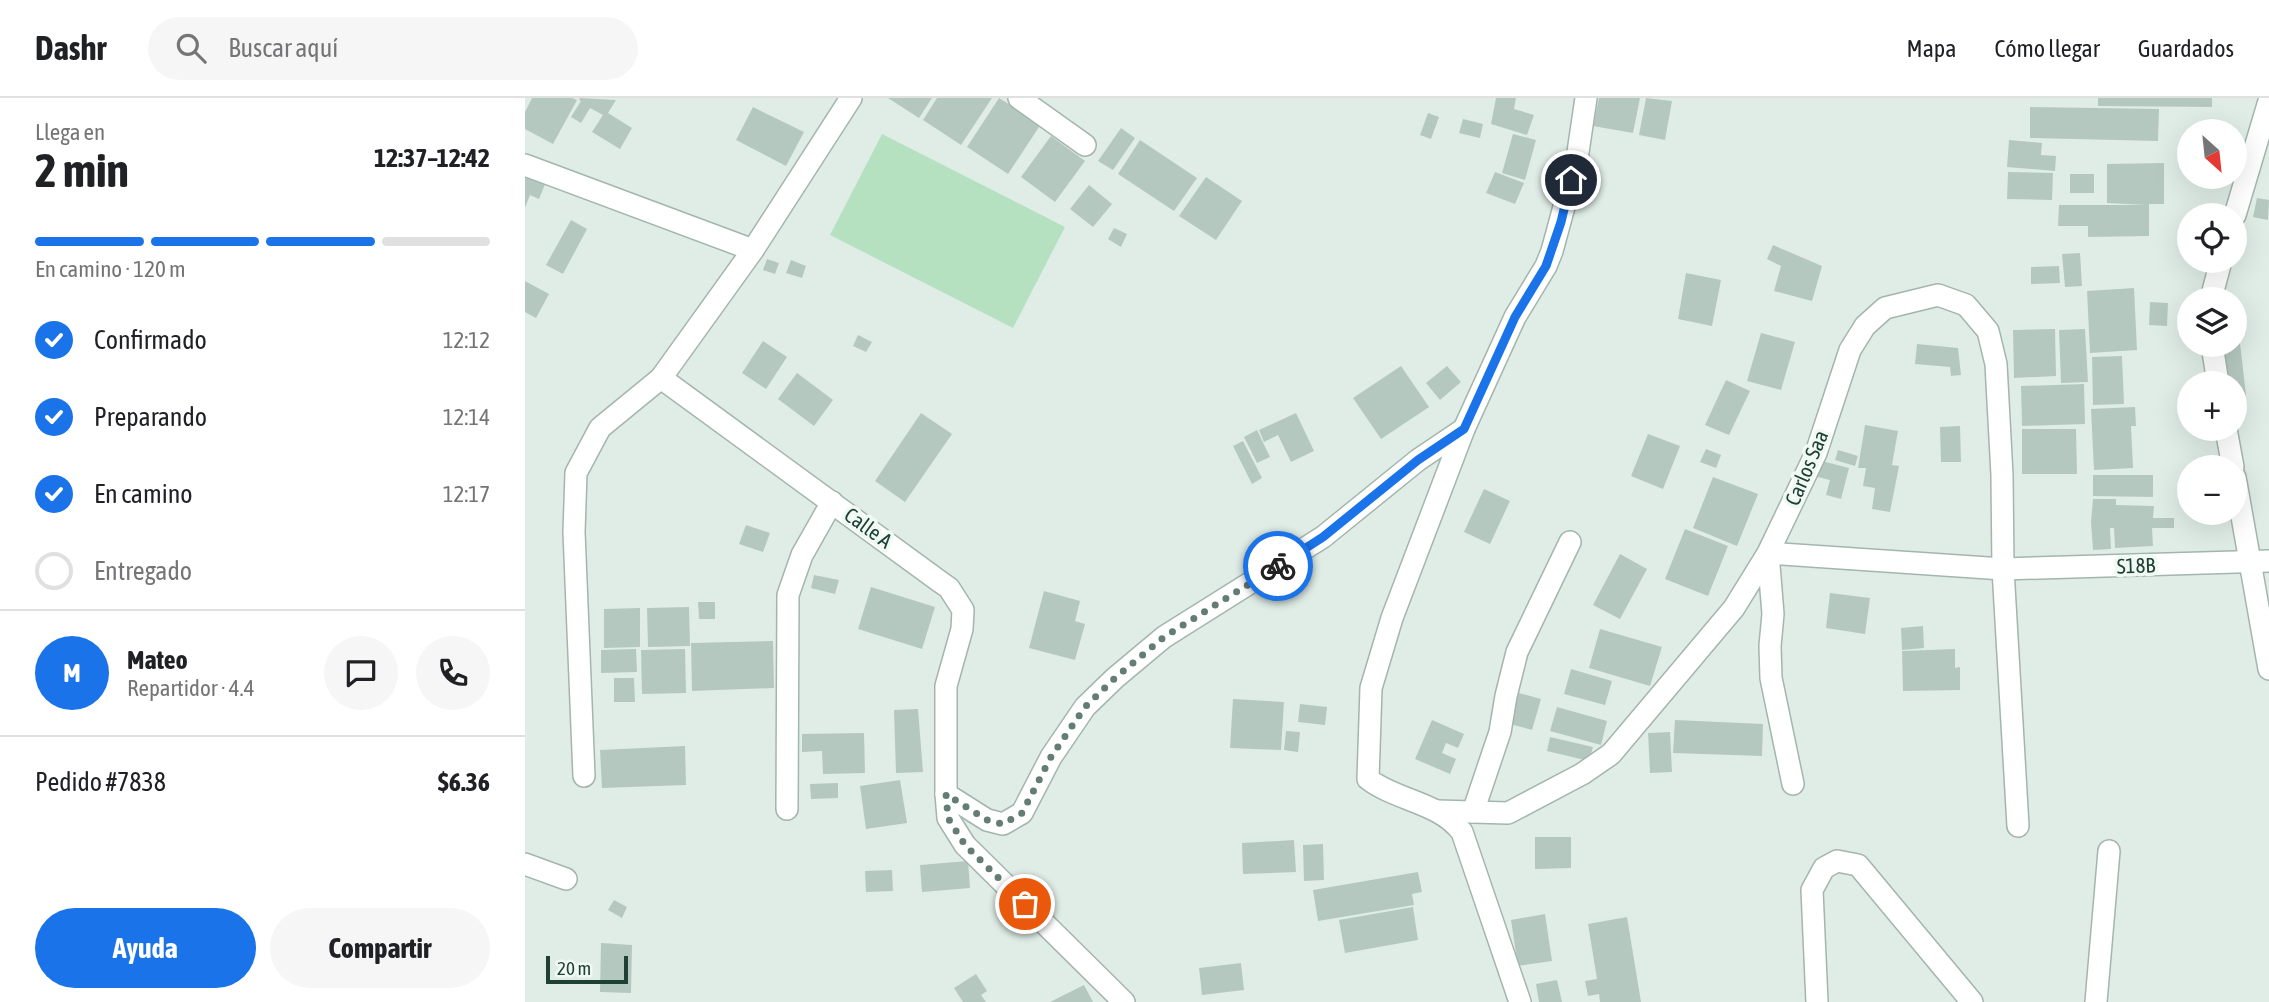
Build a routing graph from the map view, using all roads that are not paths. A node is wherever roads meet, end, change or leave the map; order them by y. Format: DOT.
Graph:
graph roads {
  1 [pos="851,98"];
  2 [pos="1019,98"];
  3 [pos="1586,98"];
  4 [pos="2268,104"];
  5 [pos="1085,145"];
  6 [pos="525,164"];
  7 [pos="2239,203"];
  8 [pos="753,250"];
  9 [pos="661,378"];
  10 [pos="1464,429"];
  11 [pos="832,502"];
  12 [pos="2247,520"];
  13 [pos="1570,542"];
  14 [pos="1768,553"];
  15 [pos="2259,562"];
  16 [pos="2003,569"];
  17 [pos="2269,668"];
  18 [pos="584,776"];
  19 [pos="1793,784"];
  20 [pos="946,794"];
  21 [pos="787,809"];
  22 [pos="1437,811"];
  23 [pos="1473,812"];
  24 [pos="2018,826"];
  25 [pos="2109,851"];
  26 [pos="525,864"];
  27 [pos="566,880"];
  28 [pos="1124,1002"];
  29 [pos="1520,1002"];
  30 [pos="1817,1002"];
  31 [pos="1972,1002"];
  32 [pos="2096,1002"];
  1 -- 8 [label="street"];
  2 -- 5 [label="street"];
  3 -- 10 [label="street"];
  4 -- 7 [label="street"];
  6 -- 8 [label="street"];
  8 -- 9 [label="street"];
  9 -- 11 [label="street, Calle A"];
  9 -- 18 [label="street"];
  10 -- 20 [label="street"];
  10 -- 22 [label="street"];
  11 -- 20 [label="street, Calle A"];
  11 -- 21 [label="street"];
  12 -- 15 [label="street"];
  13 -- 23 [label="street"];
  14 -- 16 [label="street, S18B"];
  14 -- 16 [label="street, Carlos Saa"];
  14 -- 19 [label="street"];
  14 -- 23 [label="street, Carlos Saa"];
  15 -- 16 [label="street, S18B"];
  15 -- 17 [label="street"];
  16 -- 24 [label="street, Carlos Saa"];
  20 -- 28 [label="street, Calle A"];
  22 -- 23 [label="street, Carlos Saa"];
  22 -- 29 [label="street"];
  25 -- 32 [label="street"];
  26 -- 27 [label="street"];
  30 -- 31 [label="street"];
}
